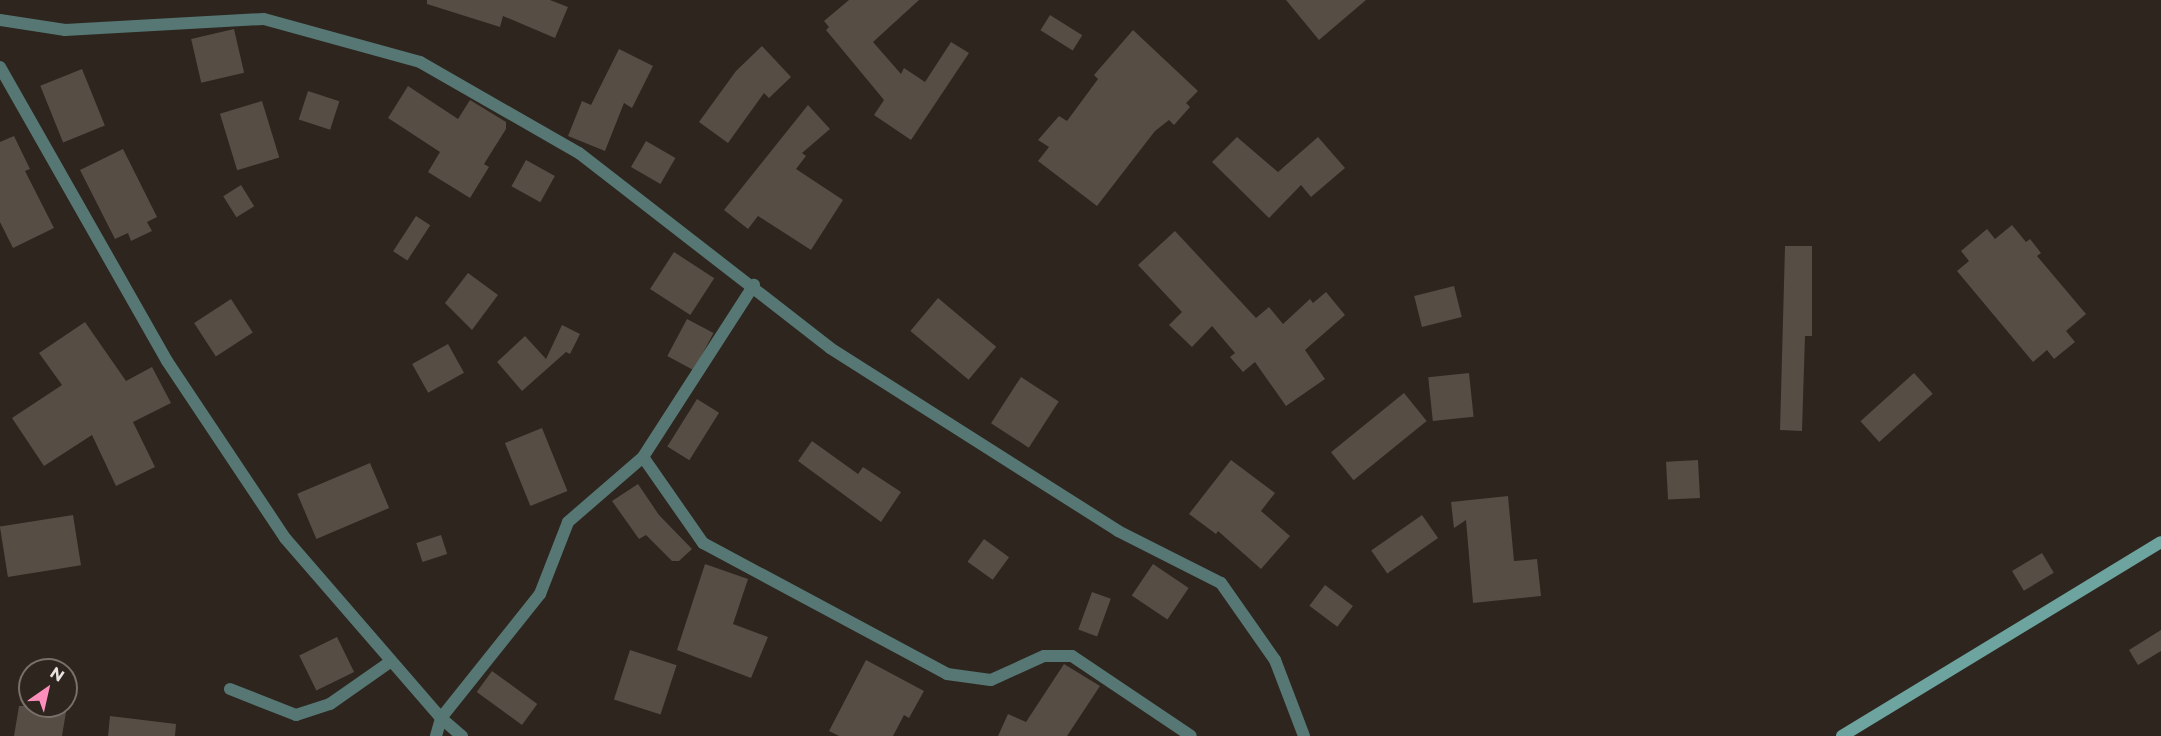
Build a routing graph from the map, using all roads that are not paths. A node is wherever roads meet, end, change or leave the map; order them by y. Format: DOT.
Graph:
graph roads {
  1 [pos="0,21"];
  2 [pos="0,67"];
  3 [pos="754,285"];
  4 [pos="643,457"];
  5 [pos="2161,543"];
  6 [pos="390,662"];
  7 [pos="230,689"];
  8 [pos="441,718"];
  9 [pos="436,736"];
  10 [pos="462,736"];
  11 [pos="1191,736"];
  12 [pos="1304,736"];
  13 [pos="1842,736"];
  1 -- 3 [label="street"];
  2 -- 6 [label="street"];
  3 -- 4 [label="street"];
  3 -- 12 [label="street"];
  4 -- 8 [label="street"];
  4 -- 11 [label="street"];
  5 -- 13 [label="main road"];
  6 -- 7 [label="street"];
  6 -- 8 [label="street"];
  8 -- 9 [label="street"];
  8 -- 10 [label="street"];
}
